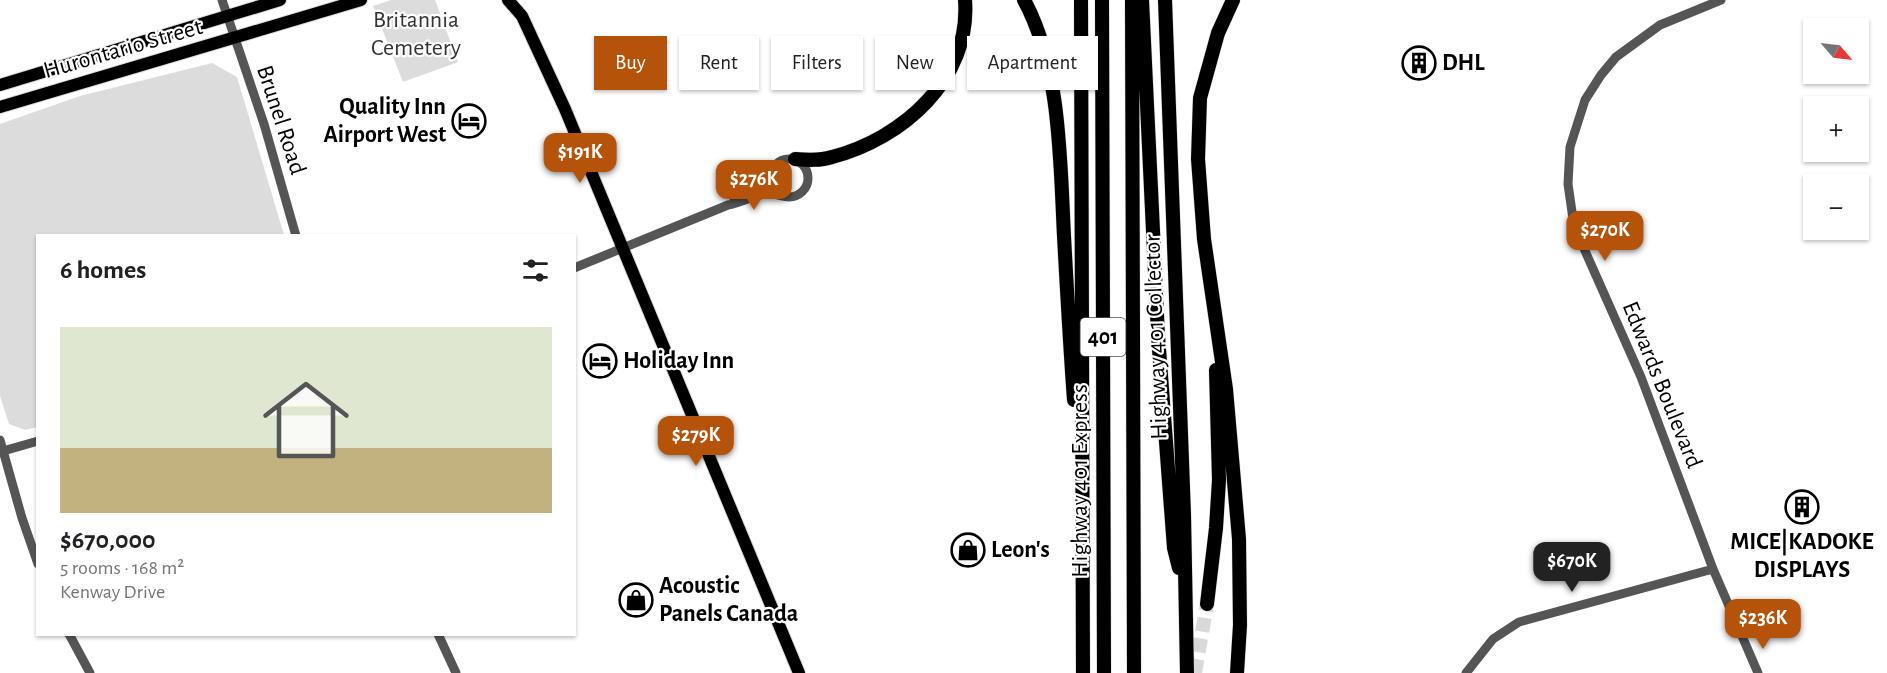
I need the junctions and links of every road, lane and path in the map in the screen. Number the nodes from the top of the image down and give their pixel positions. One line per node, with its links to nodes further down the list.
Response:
1 (222, 0): 15 (street, Brunel Road)
2 (280, 0): 15 (main road, Hurontario Street)
3 (361, 0): 17 (main road, Hurontario Street)
4 (508, 0): 16 (main road)
5 (522, 0): 16 (main road)
6 (965, 0): 20 (highway)
7 (1024, 0): 31 (highway)
8 (1081, 0): 31 (highway, 401)
9 (1102, 0): 42 (highway, Highway 401 Express / 401)
10 (1132, 0): 43 (highway, 401)
11 (1142, 0): 34 (highway)
12 (1166, 0): 34 (highway, Highway 401 Collector)
13 (1233, 0): 27 (highway)
14 (1721, 0): 33 (street, Edwards Boulevard)
15 (227, 16): 17 (street, Brunel Road); 18 (main road, Hurontario Street)
16 (522, 16): 25 (main road)
17 (234, 38): 19 (main road, Hurontario Street); 24 (street, Brunel Road)
18 (0, 85)
19 (0, 107)
20 (795, 159): 21 (street); 22 (street)
21 (770, 172): 22 (street); 23 (street)
22 (782, 196): 23 (street)
23 (728, 205): 25 (street)
24 (295, 234)
25 (622, 249): 26 (street); 40 (main road)
26 (576, 267)
27 (1214, 311): 35 (highway); 45 (highway)
28 (0, 440): 30 (street)
29 (36, 442): 30 (street)
30 (2, 452): 32 (street)
31 (1081, 500): 41 (highway, 401)
32 (36, 558)
33 (1713, 569): 46 (street); 47 (street, Edwards Boulevard)
34 (1185, 588): 44 (highway, Highway 401 Collector)
35 (1207, 604)
36 (70, 636): 38 (street)
37 (439, 636): 39 (street)
38 (90, 673)
39 (456, 673)
40 (799, 673)
41 (1083, 673)
42 (1104, 673)
43 (1134, 673)
44 (1187, 673)
45 (1237, 673)
46 (1466, 673)
47 (1758, 673)

